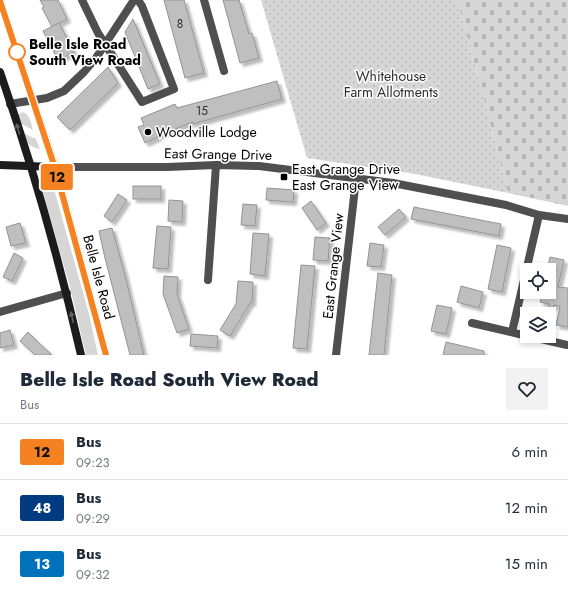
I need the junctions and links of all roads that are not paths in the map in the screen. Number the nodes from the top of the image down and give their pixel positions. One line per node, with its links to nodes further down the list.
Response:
1 (82, 0): 6 (street)
2 (134, 0): 6 (street)
3 (138, 0): 6 (street)
4 (204, 0): 7 (street)
5 (0, 1): 9 (street, Belle Isle Road)
6 (106, 45): 9 (street)
7 (224, 71)
8 (0, 72): 10 (street)
9 (32, 100): 10 (street); 14 (street, Belle Isle Road)
10 (10, 104): 13 (street, one-way to 10)
11 (0, 165): 13 (street)
12 (216, 165): 14 (street, East Grange Drive); 15 (street, East Grange Drive); 18 (street)
13 (30, 166): 14 (street); 19 (street)
14 (55, 168): 27 (street, Belle Isle Road)
15 (356, 179): 16 (street, East Grange Drive); 28 (street, East Grange View)
16 (539, 215): 17 (street, East Grange Drive); 22 (street)
17 (568, 219)
18 (208, 280)
19 (66, 293): 20 (street); 26 (street, one-way to 19)
20 (0, 312)
21 (472, 323): 22 (street)
22 (512, 332): 23 (street)
23 (520, 334)
24 (556, 342): 25 (street)
25 (567, 345)
26 (81, 355)
27 (106, 355)
28 (336, 355)

